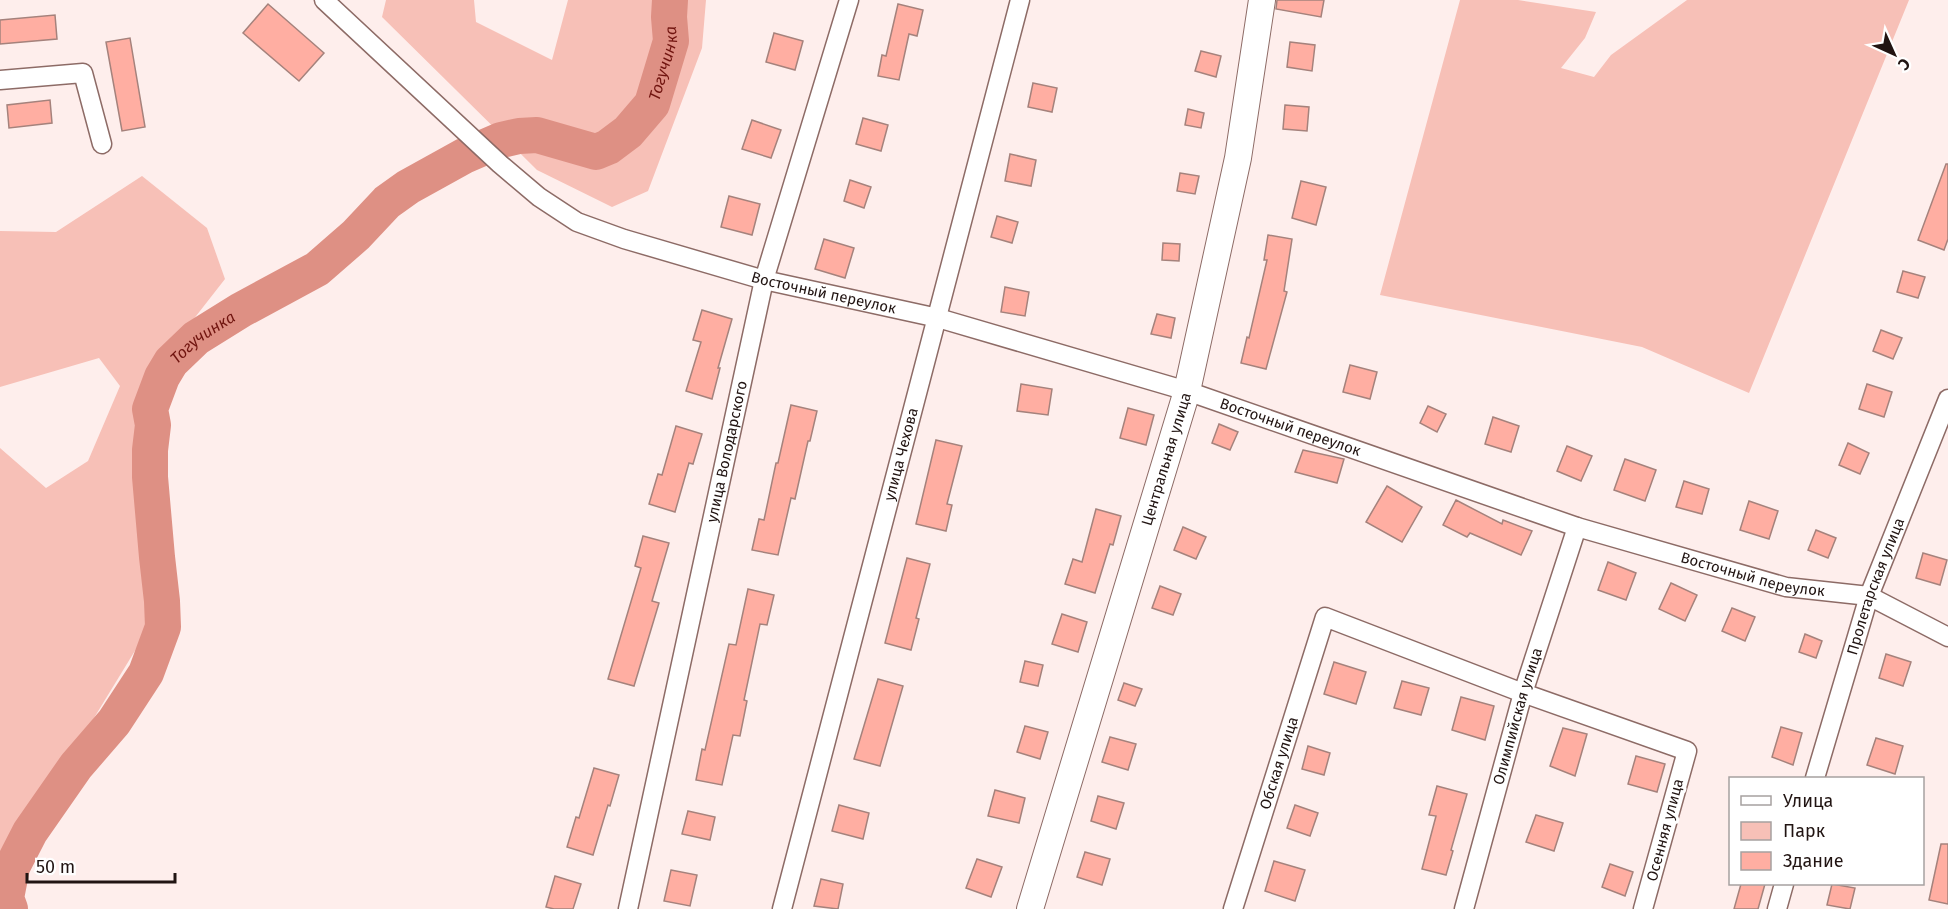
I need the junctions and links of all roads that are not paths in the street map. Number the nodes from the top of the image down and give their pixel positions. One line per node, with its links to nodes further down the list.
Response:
1 (324, 0): 7 (street, Восточный переулок)
2 (849, 0): 7 (street, улица Володарского)
3 (1020, 0): 8 (street, улица Чехова)
4 (1262, 0): 9 (main road, Центральная улица)
5 (0, 80): 6 (street)
6 (102, 144)
7 (764, 280): 8 (street, Восточный переулок); 17 (street, улица Володарского)
8 (938, 318): 9 (street, Восточный переулок); 18 (street, улица Чехова)
9 (1187, 391): 11 (street, Восточный переулок); 19 (main road, Центральная улица)
10 (1948, 399): 12 (street, Пролетарская улица)
11 (1577, 527): 12 (street, Восточный переулок); 14 (street, Олимпийская улица)
12 (1869, 596): 13 (street, Восточный переулок); 15 (street, Пролетарская улица)
13 (1948, 637)
14 (1523, 693): 20 (street, Обская улица); 21 (street, Олимпийская улица); 22 (street, Осенняя улица)
15 (1815, 777)
16 (1784, 885): 23 (street)
17 (628, 909)
18 (782, 909)
19 (1030, 909)
20 (1233, 909)
21 (1464, 909)
22 (1643, 909)
23 (1777, 909)

